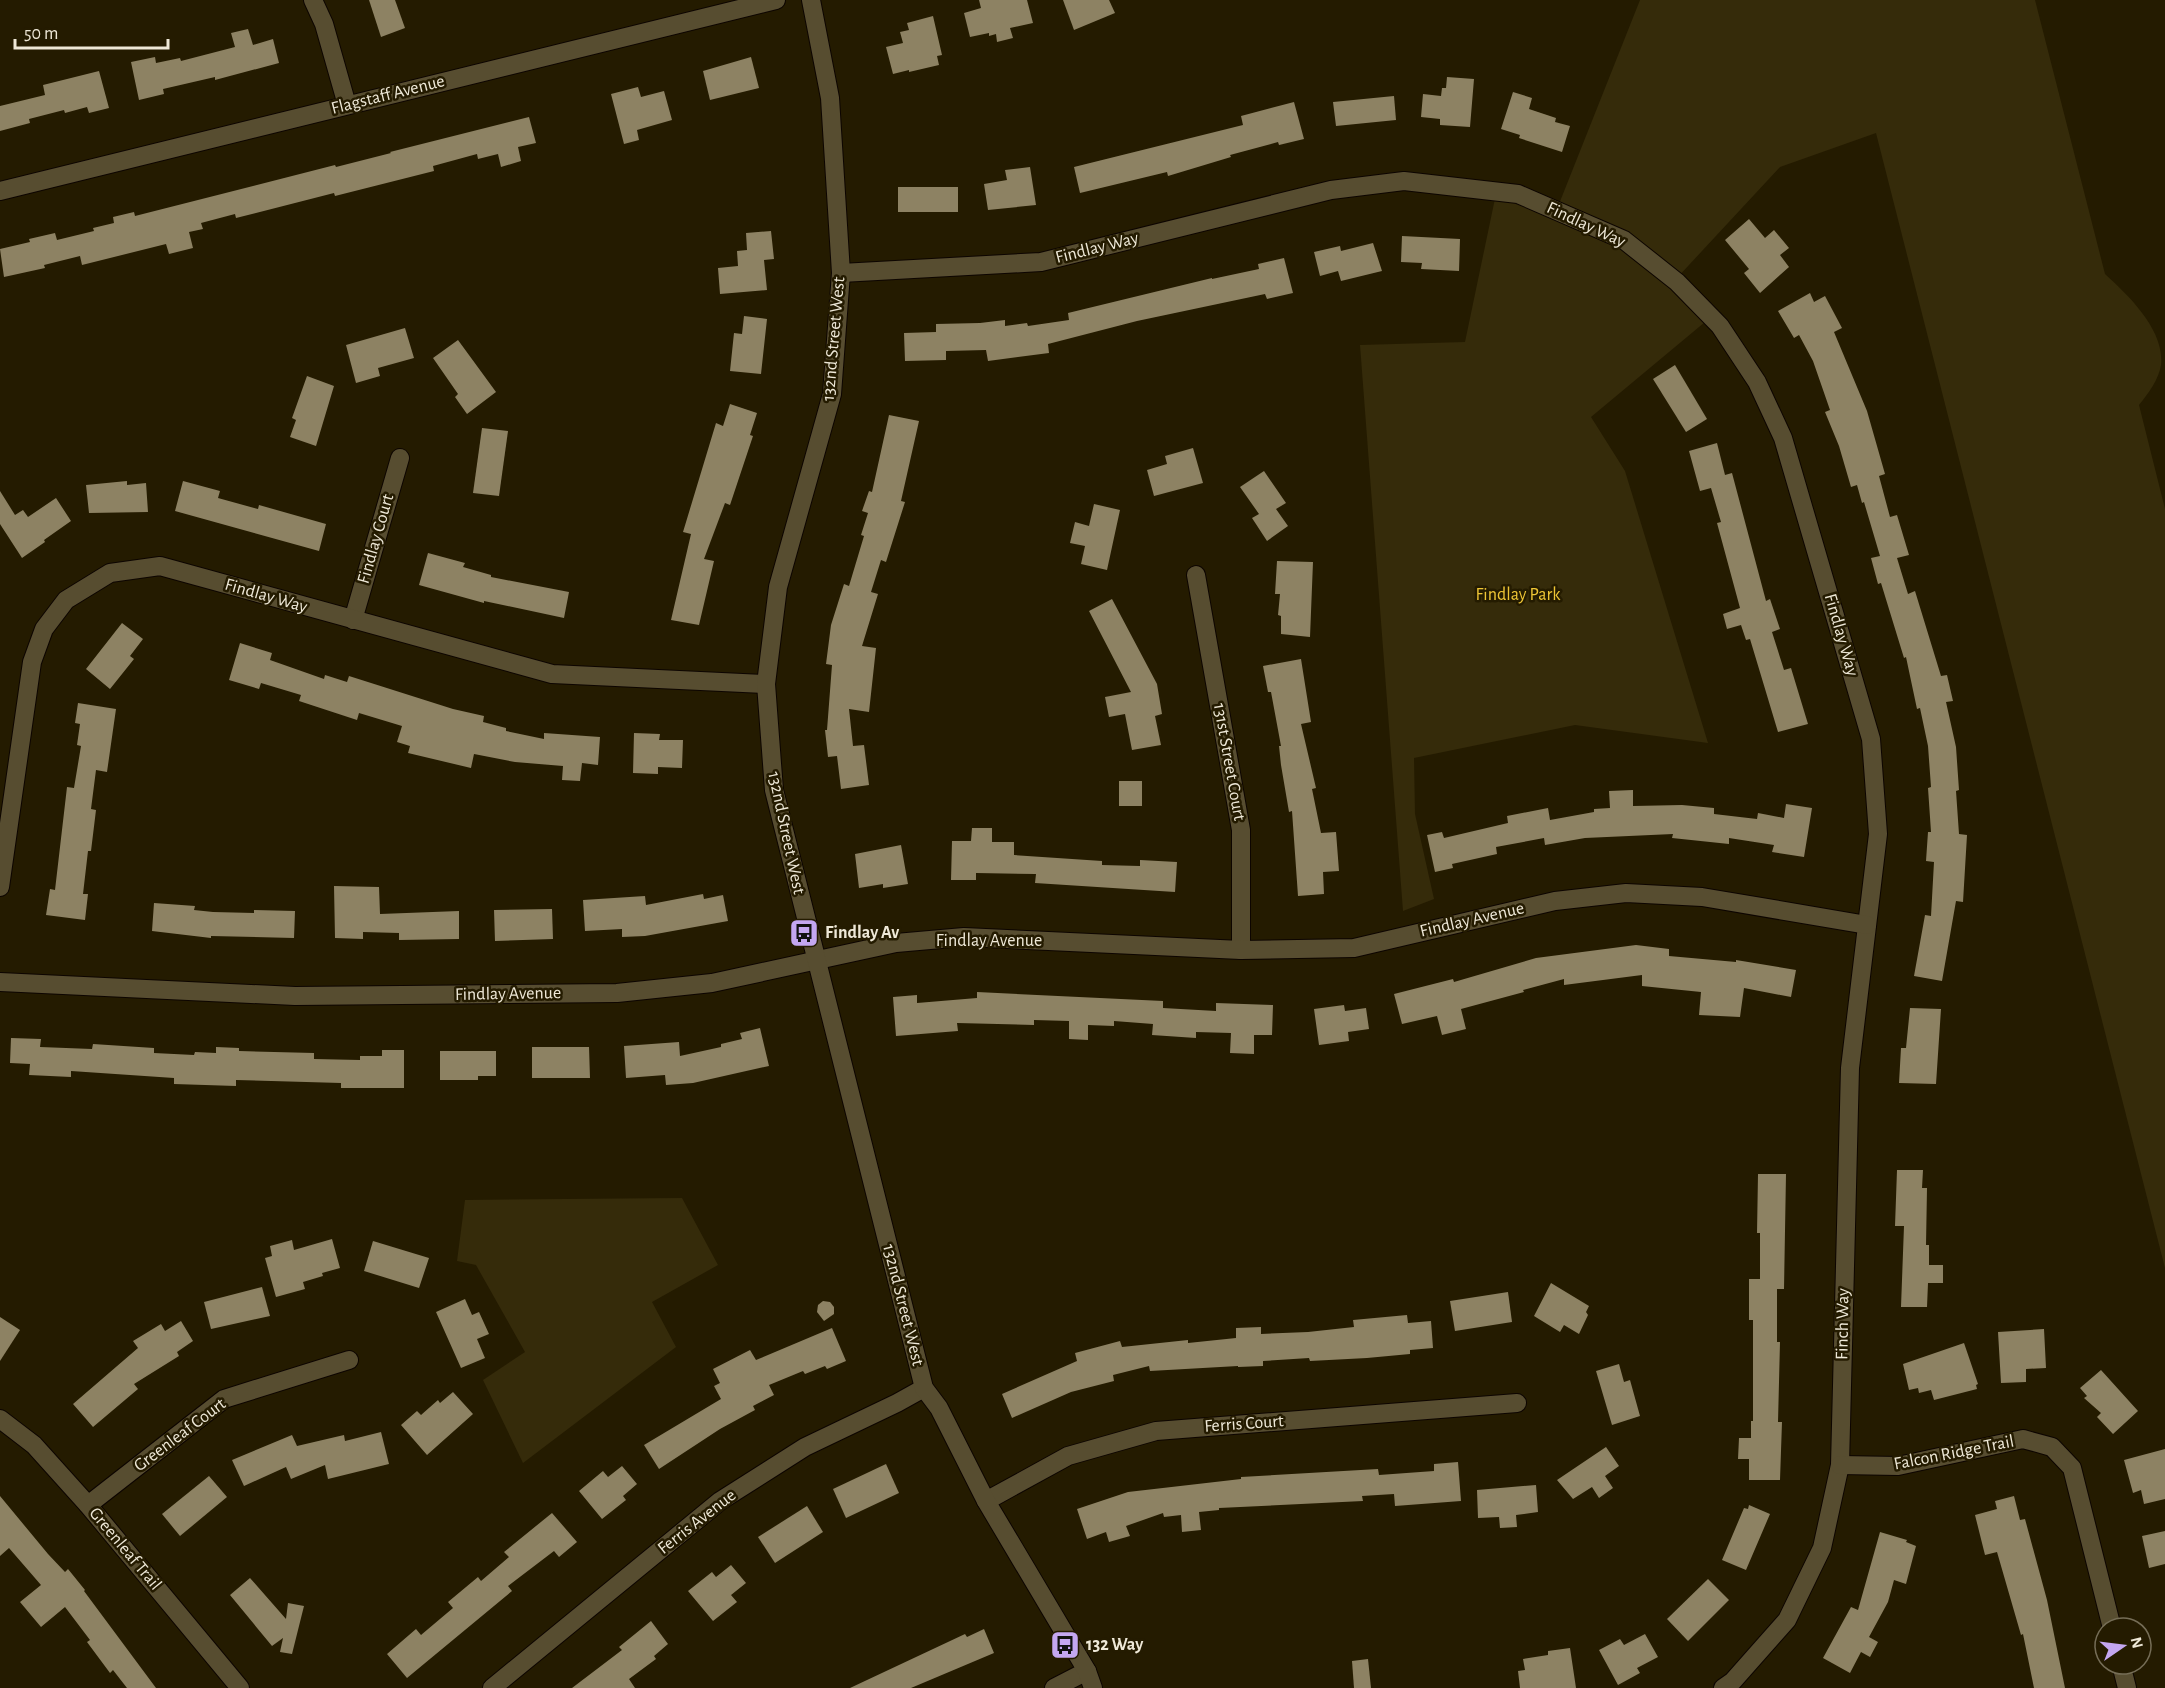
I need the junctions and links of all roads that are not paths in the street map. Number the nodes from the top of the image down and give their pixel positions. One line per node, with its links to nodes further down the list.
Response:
1 (313, 0): 4 (street)
2 (776, 0): 4 (street, Flagstaff Avenue)
3 (811, 0): 6 (street, 132nd Street West)
4 (348, 105): 5 (street, Flagstaff Avenue)
5 (0, 191)
6 (841, 273): 10 (street, 132nd Street West); 12 (street, Findlay Way)
7 (400, 458): 9 (street, Findlay Court)
8 (1196, 575): 13 (street, 131st Street Court)
9 (353, 621): 10 (street, Findlay Way); 11 (street, Findlay Way)
10 (766, 684): 14 (street, 132nd Street West)
11 (0, 887)
12 (1867, 924): 13 (street, Findlay Avenue); 20 (street, Finch Way)
13 (1241, 950): 14 (street, Findlay Avenue)
14 (815, 961): 15 (street, Findlay Avenue); 17 (street, 132nd Street West)
15 (0, 982)
16 (349, 1360): 22 (street, Greenleaf Court)
17 (924, 1388): 21 (street, 132nd Street West); 26 (street, Ferris Avenue)
18 (1517, 1403): 21 (street, Ferris Court)
19 (0, 1419): 22 (street, Greenleaf Trail)
20 (1840, 1465): 23 (street, Falcon Ridge Trail); 28 (street, Finch Way)
21 (986, 1501): 24 (street, 132nd Street West)
22 (88, 1505): 25 (street, Greenleaf Trail)
23 (2109, 1616)
24 (1090, 1680): 27 (street)
25 (240, 1688)
26 (492, 1688)
27 (1054, 1688)
28 (1723, 1688)

